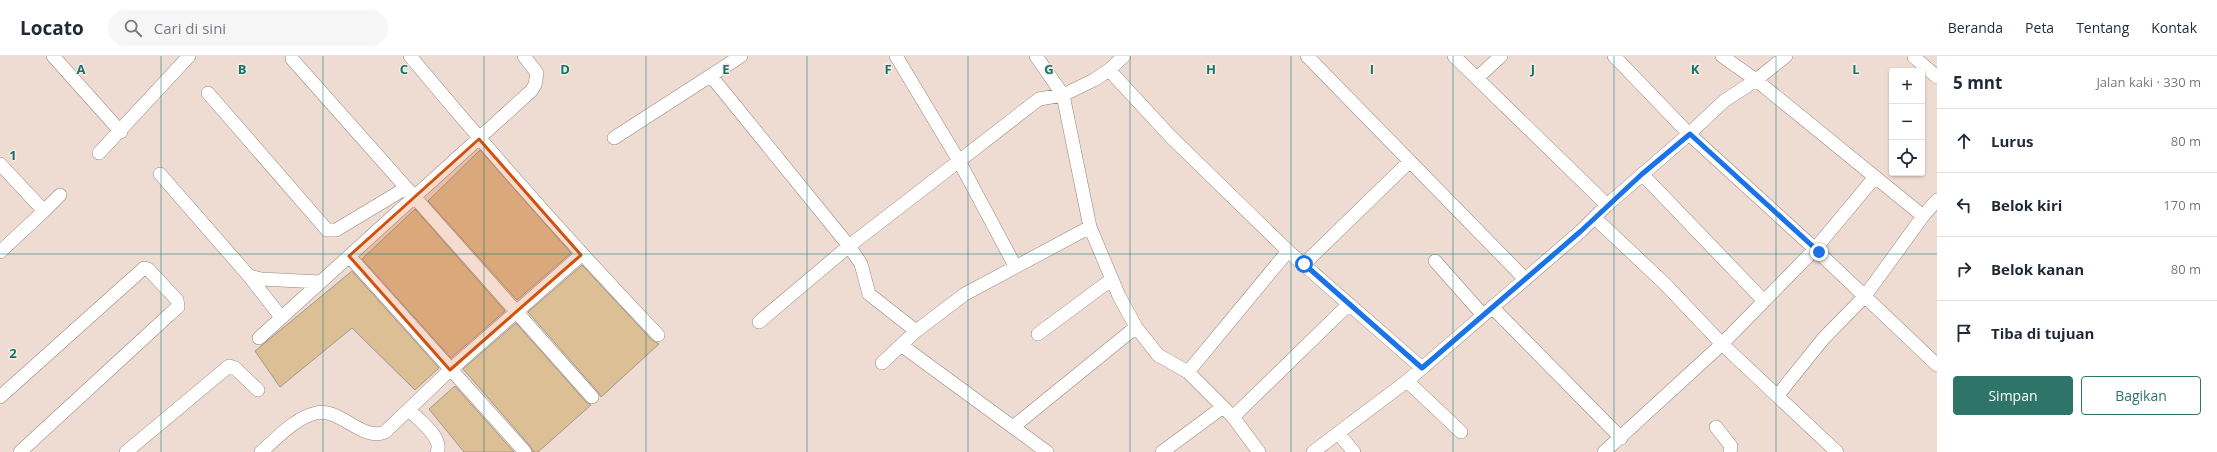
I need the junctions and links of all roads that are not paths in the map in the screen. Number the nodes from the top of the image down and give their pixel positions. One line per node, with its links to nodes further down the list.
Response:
1 (53, 56): 24 (street)
2 (410, 56): 26 (street)
3 (524, 56): 26 (street)
4 (741, 56): 18 (street)
5 (896, 56): 29 (street)
6 (1036, 56): 23 (street)
7 (1124, 56): 17 (street)
8 (1307, 56): 30 (street)
9 (1454, 56): 20 (street)
10 (1501, 56): 20 (street)
11 (1614, 56): 25 (street)
12 (1722, 56): 21 (street)
13 (1786, 56): 21 (street)
14 (1914, 57): 19 (street)
15 (183, 58): 24 (street)
16 (292, 59): 35 (street)
17 (1109, 70): 23 (street); 46 (street)
18 (711, 76): 27 (street); 44 (street)
19 (1937, 77)
20 (1477, 78): 39 (street)
21 (1756, 80): 25 (street); 34 (street)
22 (208, 93): 35 (street)
23 (1063, 95): 29 (street); 43 (street)
24 (121, 132): 28 (street)
25 (1690, 134): 33 (street); 45 (street)
26 (479, 138): 37 (street); 48 (street)
27 (614, 138)
28 (100, 153)
29 (959, 161): 44 (street); 52 (street)
30 (1410, 162): 51 (street); 54 (street)
31 (0, 164): 40 (street)
32 (160, 174): 53 (street)
33 (1642, 174): 39 (street); 58 (street)
34 (1875, 177): 41 (street); 45 (street)
35 (406, 188): 37 (street)
36 (60, 195): 40 (street)
37 (416, 198): 49 (street); 61 (street)
38 (1937, 200): 41 (street)
39 (1607, 205): 42 (street)
40 (44, 211): 47 (street)
41 (1923, 216): 57 (street)
42 (1594, 218): 54 (street); 69 (street)
43 (1090, 227): 52 (street); 55 (street)
44 (849, 246): 63 (street); 65 (street)
45 (1815, 249): 57 (street); 58 (street)
46 (1288, 251): 51 (street); 75 (street)
47 (0, 252)
48 (581, 255): 61 (street); 67 (street)
49 (349, 256): 56 (street); 74 (street)
50 (1436, 261): 60 (street)
51 (1304, 264): 59 (street)
52 (1014, 266): 65 (street)
53 (249, 276): 56 (street); 62 (street)
54 (1524, 278): 60 (street)
55 (1112, 279): 64 (street); 66 (street)
56 (320, 282): 62 (street)
57 (1865, 296): 72 (street); 78 (street)
58 (1764, 301): 69 (street)
59 (1349, 304): 73 (street); 83 (street)
60 (1487, 311): 73 (street); 88 (street)
61 (516, 312): 74 (street); 80 (street)
62 (281, 317): 68 (street)
63 (759, 322)
64 (1136, 327): 75 (street); 84 (street)
65 (916, 331): 70 (street)
66 (1038, 334)
67 (658, 335)
68 (259, 338)
69 (1722, 344): 78 (street); 88 (street)
70 (901, 345): 71 (street); 84 (street)
71 (882, 363)
72 (1937, 365)
73 (1422, 368): 76 (street)
74 (450, 370): 82 (street); 93 (street)
75 (1188, 372): 81 (street)
76 (1407, 381): 86 (street); 87 (street)
77 (258, 390): 90 (street)
78 (1778, 395): 101 (street)
79 (0, 397): 89 (street)
80 (592, 397)
81 (1223, 407): 83 (street); 95 (street)
82 (409, 410): 91 (street); 92 (street)
83 (1233, 417): 96 (street)
84 (1013, 427): 94 (street)
85 (1716, 427): 100 (street)
86 (1461, 432)
87 (1338, 433): 97 (street); 98 (street)
88 (1621, 438): 99 (street)
89 (20, 452)
90 (126, 452)
91 (261, 452)
92 (437, 452)
93 (525, 452)
94 (1047, 452)
95 (1162, 452)
96 (1259, 452)
97 (1313, 452)
98 (1354, 452)
99 (1604, 452)
100 (1730, 452)
101 (1837, 452)

